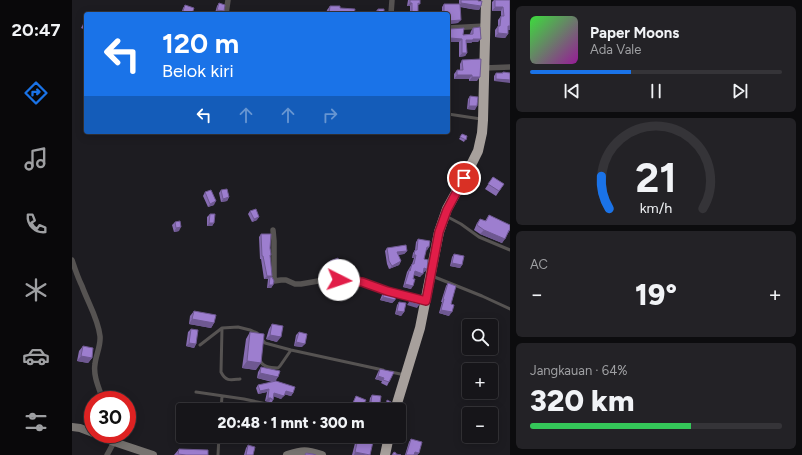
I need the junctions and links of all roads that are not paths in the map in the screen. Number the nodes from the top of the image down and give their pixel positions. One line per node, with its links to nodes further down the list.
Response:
1 (228, 0): 4 (street)
2 (392, 0): 5 (street)
3 (486, 0): 6 (highway)
4 (226, 12)
5 (391, 12)
6 (485, 26): 7 (street); 9 (highway)
7 (450, 28)
8 (510, 67): 9 (street)
9 (485, 68): 11 (highway)
10 (450, 114): 11 (lane)
11 (483, 120): 12 (highway)
12 (445, 216): 14 (lane); 16 (highway)
13 (273, 230): 17 (street)
14 (510, 250)
15 (72, 260): 27 (street)
16 (430, 276): 17 (highway); 18 (lane)
17 (426, 301): 25 (highway)
18 (510, 309)
19 (222, 328): 20 (lane); 21 (lane); 26 (lane)
20 (263, 340): 22 (lane); 23 (lane)
21 (200, 345)
22 (262, 347)
23 (291, 350): 24 (lane); 25 (lane)
24 (261, 354)
25 (406, 375): 32 (highway)
26 (240, 379)
27 (100, 391)
28 (196, 392): 29 (lane)
29 (222, 396): 30 (lane); 31 (lane)
30 (222, 403)
31 (262, 403)
32 (397, 403)
33 (72, 427): 34 (street)
34 (84, 430)
35 (108, 443): 39 (street)
36 (122, 443): 40 (street)
37 (219, 443): 41 (lane)
38 (388, 443): 44 (highway)
39 (107, 455)
40 (153, 455)
41 (218, 455)
42 (288, 455): 43 (street)
43 (322, 455)
44 (385, 455)

